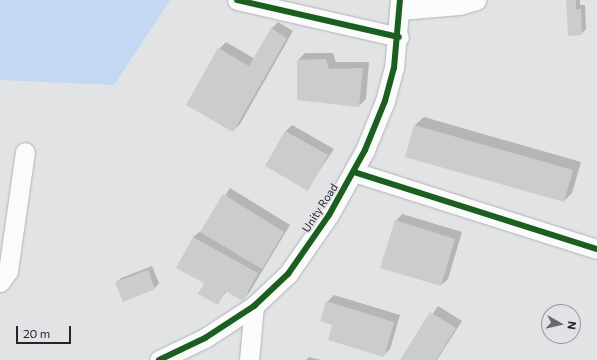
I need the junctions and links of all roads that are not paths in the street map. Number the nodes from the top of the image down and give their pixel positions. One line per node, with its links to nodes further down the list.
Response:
1 (237, 0): 4 (street)
2 (476, 0): 3 (street)
3 (400, 5): 4 (street, Unity Road)
4 (399, 37): 6 (street, Unity Road)
5 (25, 152): 8 (street)
6 (354, 172): 7 (street); 9 (street, Unity Road)
7 (597, 249)
8 (0, 282)
9 (254, 306): 10 (street, Unity Road); 11 (street)
10 (159, 360)
11 (249, 360)

